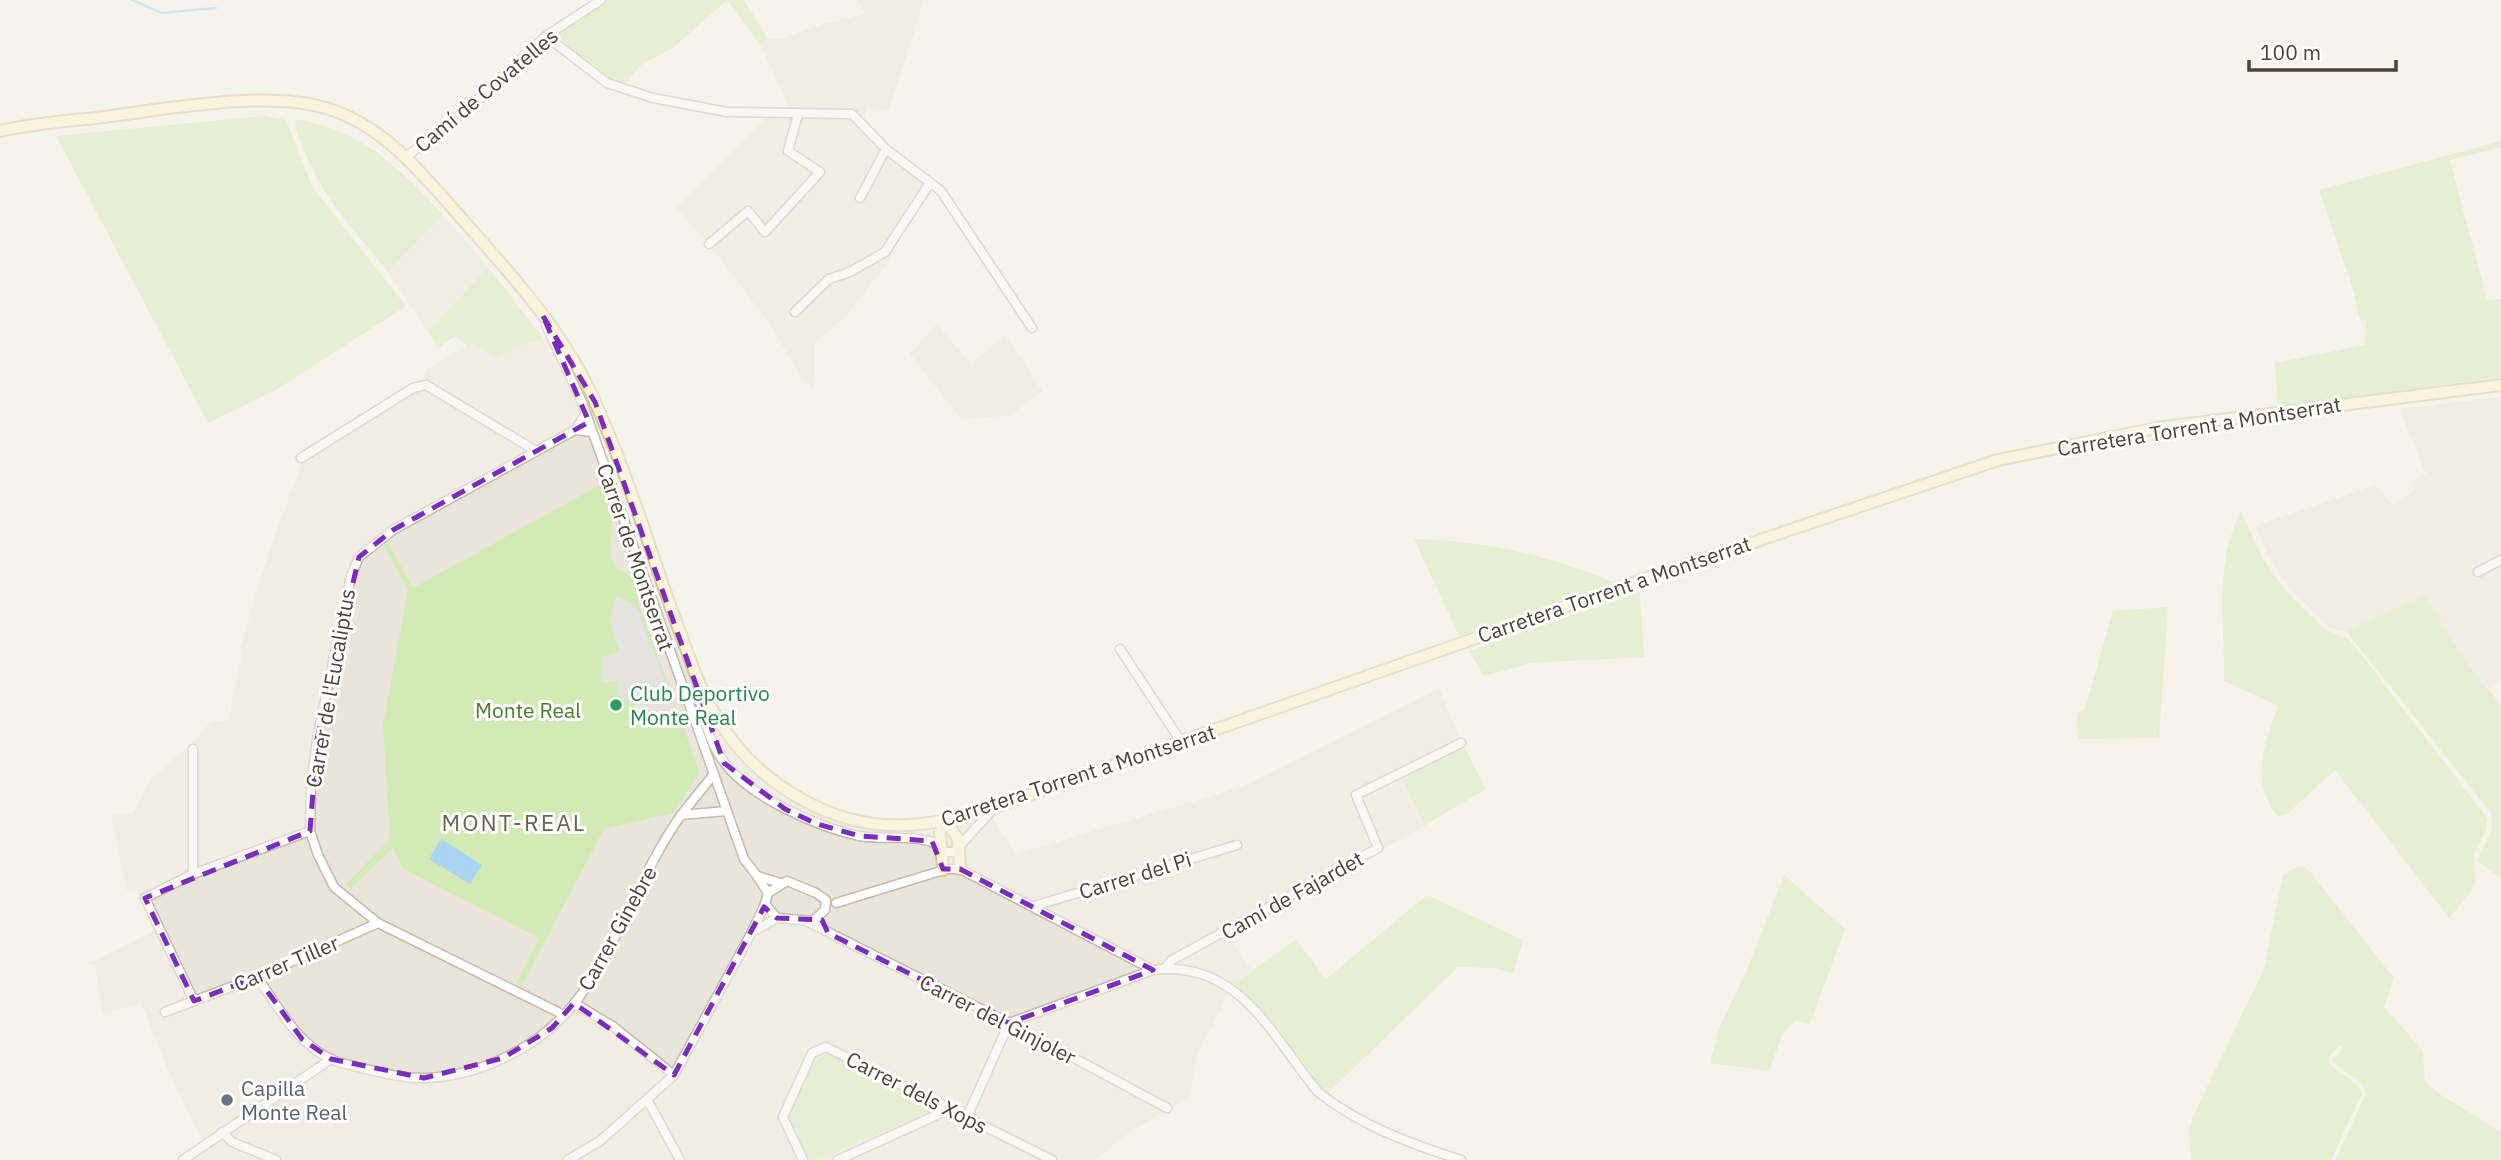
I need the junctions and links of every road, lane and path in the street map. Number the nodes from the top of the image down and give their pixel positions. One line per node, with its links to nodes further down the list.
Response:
1 (601, 0): 2 (street, Camí de Covatelles)
2 (546, 36): 3 (street); 6 (street, Camí de Covatelles)
3 (798, 114): 5 (street); 9 (street)
4 (0, 131): 6 (main road, Carretera Torrent a Montserrat)
5 (886, 149): 7 (street); 8 (street)
6 (406, 157): 11 (main road, Carretera Torrent a Montserrat)
7 (930, 183): 10 (street); 12 (street)
8 (860, 198)
9 (709, 244)
10 (795, 312)
11 (543, 316): 14 (street, Carrer de Montserrat); 22 (main road, Carretera Torrent a Montserrat)
12 (1032, 328)
13 (2501, 385): 23 (main road, Carretera Torrent a Montserrat)
14 (586, 414): 15 (street); 16 (street, Carrer de Montserrat)
15 (575, 430): 16 (street); 17 (street, Carrer de l'Eucaliptus)
16 (592, 432): 26 (street, Carrer de Montserrat)
17 (536, 451): 18 (street); 31 (street, Carrer de l'Eucaliptus)
18 (301, 458)
19 (2501, 560): 20 (street)
20 (2478, 572)
21 (1120, 649): 23 (street)
22 (698, 680): 30 (main road, Carretera Torrent a Montserrat); 34 (street)
23 (1182, 743): 27 (main road, Carretera Torrent a Montserrat)
24 (1461, 743): 51 (street, Camí de Fajardet)
25 (193, 749): 37 (street)
26 (714, 774): 28 (street, Carrer de Montserrat); 29 (street, Carrer Ginebre)
27 (995, 807): 30 (main road, Carretera Torrent a Montserrat); 33 (street)
28 (726, 811): 29 (street); 38 (street, Carrer de Montserrat)
29 (681, 815): 55 (street, Carrer Ginebre)
30 (946, 821): 33 (main road); 34 (main road)
31 (310, 831): 37 (street); 48 (street, Carrer de l'Eucaliptus)
32 (1237, 845): 44 (street, Carrer del Pi)
33 (959, 846): 34 (street); 35 (main road)
34 (940, 849): 36 (main road)
35 (960, 869): 36 (street); 44 (street)
36 (945, 870): 42 (street)
37 (193, 874): 54 (street)
38 (757, 876): 39 (street); 40 (street, Carrer de Montserrat)
39 (781, 883): 40 (street); 41 (street)
40 (768, 893): 43 (street)
41 (826, 900): 42 (street); 45 (street)
42 (836, 903): 45 (street)
43 (765, 904): 46 (street); 49 (street)
44 (1034, 906): 52 (street)
45 (822, 913): 47 (street); 50 (street)
46 (777, 918): 47 (street); 49 (street)
47 (806, 921): 50 (street, Carrer del Ginjoler)
48 (378, 923): 53 (street, Carrer Tiller); 57 (street, Carrer de l'Eucaliptus)
49 (752, 933): 60 (street)
50 (828, 933): 58 (street, Carrer del Ginjoler)
51 (1164, 969): 52 (street); 73 (street)
52 (1153, 970): 58 (street)
53 (257, 977): 54 (street, Carrer Tiller); 59 (street, Carrer Ginebre)
54 (194, 1001): 56 (street, Carrer Tiller)
55 (574, 1003): 57 (street, Carrer Ginebre); 60 (street)
56 (165, 1012)
57 (564, 1015): 59 (street, Carrer Ginebre)
58 (1009, 1023): 62 (street, Carrer del Ginjoler); 64 (street)
59 (331, 1059): 65 (street)
60 (674, 1075): 61 (street)
61 (648, 1101): 68 (street); 69 (street)
62 (1167, 1108)
63 (950, 1109): 64 (street, Carrer dels Xops); 70 (street, Carrer dels Xops); 71 (street)
64 (967, 1117): 72 (street, Carrer dels Xops)
65 (222, 1132): 66 (street); 67 (street)
66 (183, 1160)
67 (276, 1160)
68 (568, 1160)
69 (680, 1160)
70 (803, 1160)
71 (838, 1160)
72 (1052, 1160)
73 (1461, 1160)

